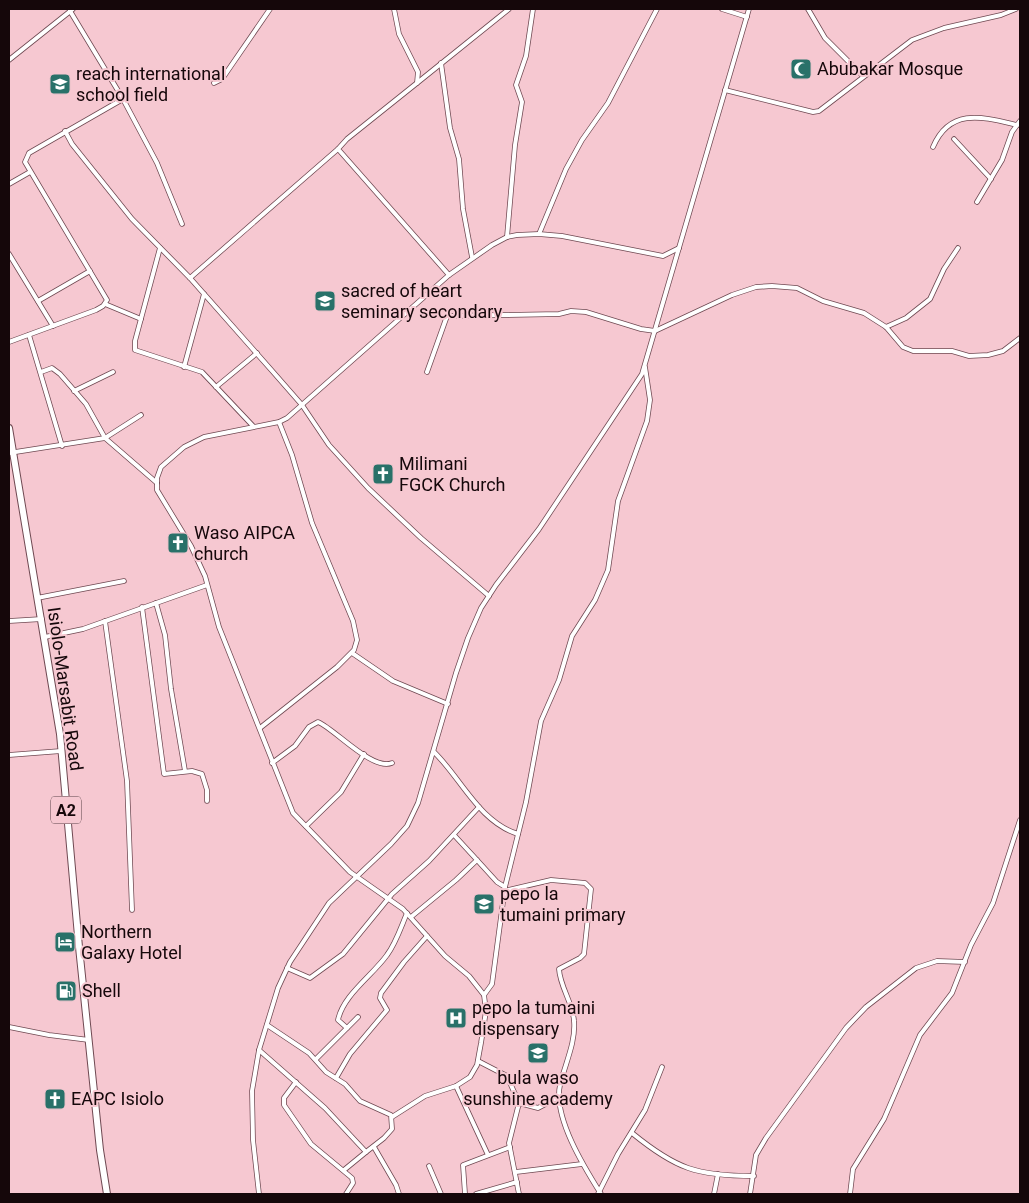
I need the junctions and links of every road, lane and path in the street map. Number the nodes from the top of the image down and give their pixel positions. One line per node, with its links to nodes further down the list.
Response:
1 (270, 9): 15 (street)
2 (394, 9): 16 (street)
3 (508, 9): 13 (street)
4 (534, 9): 30 (street)
5 (657, 9): 29 (street)
6 (722, 9): 11 (street)
7 (749, 9): 11 (street)
8 (808, 9): 14 (street)
9 (1016, 9): 14 (street)
10 (71, 10): 12 (street); 18 (street)
11 (747, 17): 17 (street)
12 (9, 60)
13 (440, 63): 16 (street); 35 (street)
14 (863, 76): 17 (street)
15 (214, 83)
16 (417, 83): 23 (street)
17 (725, 90): 32 (street)
18 (123, 99): 20 (street); 28 (street)
19 (1019, 123): 22 (street); 25 (street)
20 (65, 131): 24 (street); 31 (street)
21 (954, 139): 25 (street)
22 (933, 147)
23 (338, 149): 37 (street); 38 (street)
24 (30, 172): 26 (street); 36 (street)
25 (991, 179): 27 (street)
26 (9, 184)
27 (977, 202)
28 (182, 224)
29 (539, 234): 30 (street); 32 (street)
30 (507, 237): 35 (street)
31 (160, 248): 38 (street); 42 (street)
32 (679, 248): 45 (street)
33 (958, 248): 44 (street)
34 (9, 254): 40 (street)
35 (472, 257): 37 (street)
36 (90, 271): 40 (street); 41 (street)
37 (449, 275): 57 (street)
38 (190, 278): 39 (street)
39 (204, 294): 49 (street); 50 (street)
40 (38, 301): 43 (street)
41 (105, 304): 42 (street); 43 (street)
42 (141, 319): 50 (street)
43 (53, 326): 46 (street)
44 (886, 327): 45 (street); 47 (street)
45 (655, 331): 51 (street); 54 (street)
46 (29, 335): 48 (street); 52 (street)
47 (1020, 338)
48 (9, 342)
49 (257, 353): 55 (street); 57 (street)
50 (184, 367): 55 (street)
51 (645, 367): 68 (street); 90 (street)
52 (41, 372): 56 (street); 63 (street)
53 (113, 372): 56 (street)
54 (427, 372)
55 (216, 387): 60 (street)
56 (74, 391): 62 (street)
57 (302, 405): 59 (street); 68 (street)
58 (141, 415): 62 (street)
59 (280, 422): 60 (street); 76 (street)
60 (254, 426): 65 (street)
61 (9, 428): 64 (highway, Isiolo-Marsabit Road / A2)
62 (105, 438): 63 (street); 65 (street)
63 (62, 446): 64 (street)
64 (11, 453): 69 (highway, Isiolo-Marsabit Road / A2)
65 (157, 483): 67 (street)
66 (124, 581): 69 (street)
67 (207, 585): 70 (street); 78 (street)
68 (489, 596): 77 (street)
69 (37, 598): 72 (highway, Isiolo-Marsabit Road / A2)
70 (156, 603): 71 (street); 85 (street)
71 (142, 607): 73 (street); 85 (street)
72 (42, 619): 74 (street); 75 (highway, Isiolo-Marsabit Road / A2)
73 (105, 621): 75 (street); 96 (street)
74 (9, 622)
75 (45, 637): 79 (highway, Isiolo-Marsabit Road / A2)
76 (352, 653): 77 (street); 78 (street)
77 (448, 704): 80 (street)
78 (260, 728): 84 (street)
79 (61, 751): 82 (street); 106 (highway, Isiolo-Marsabit Road / A2)
80 (434, 752): 87 (street); 93 (street)
81 (364, 754): 83 (street); 84 (street); 89 (street)
82 (9, 755)
83 (392, 762)
84 (272, 763): 89 (street)
85 (185, 771): 86 (street)
86 (207, 801)
87 (479, 807): 90 (street); 91 (street)
88 (1020, 820): 99 (street)
89 (306, 826): 93 (street)
90 (518, 834): 94 (street)
91 (454, 835): 92 (street); 95 (street)
92 (477, 860): 94 (street); 97 (street)
93 (356, 877): 95 (street); 100 (street)
94 (505, 889): 101 (street); 114 (street)
95 (388, 898): 97 (street); 100 (street)
96 (132, 910)
97 (409, 915): 98 (street); 105 (street)
98 (427, 936): 101 (street); 111 (street)
99 (964, 962): 127 (street); 140 (street)
100 (287, 968): 103 (street)
101 (484, 995): 109 (street)
102 (358, 1018): 105 (street)
103 (267, 1025): 107 (street); 108 (street)
104 (9, 1027): 106 (street)
105 (348, 1028): 108 (street)
106 (89, 1040): 130 (highway, Isiolo-Marsabit Road / A2)
107 (259, 1050): 112 (street); 131 (street)
108 (316, 1059): 111 (street)
109 (478, 1061): 113 (street); 115 (street)
110 (662, 1068): 117 (street)
111 (336, 1078): 116 (street)
112 (296, 1082): 120 (street); 124 (street)
113 (456, 1086): 116 (street); 121 (street)
114 (559, 1097): 115 (street); 122 (street)
115 (519, 1103): 119 (street)
116 (392, 1117): 118 (street)
117 (632, 1133): 126 (street); 129 (street)
118 (374, 1147): 120 (street); 133 (street)
119 (510, 1147): 121 (street); 125 (street)
120 (366, 1152): 124 (street)
121 (488, 1155): 135 (street)
122 (582, 1164): 125 (street); 129 (street)
123 (428, 1166): 134 (street)
124 (344, 1170): 132 (street)
125 (516, 1172): 128 (street)
126 (718, 1174): 127 (street); 138 (street)
127 (754, 1176): 139 (street)
128 (517, 1182): 136 (street); 137 (street)
129 (599, 1193)
130 (107, 1194)
131 (259, 1194)
132 (346, 1194)
133 (399, 1194)
134 (441, 1194)
135 (465, 1194)
136 (476, 1194)
137 (519, 1194)
138 (714, 1194)
139 (750, 1194)
140 (850, 1194)

